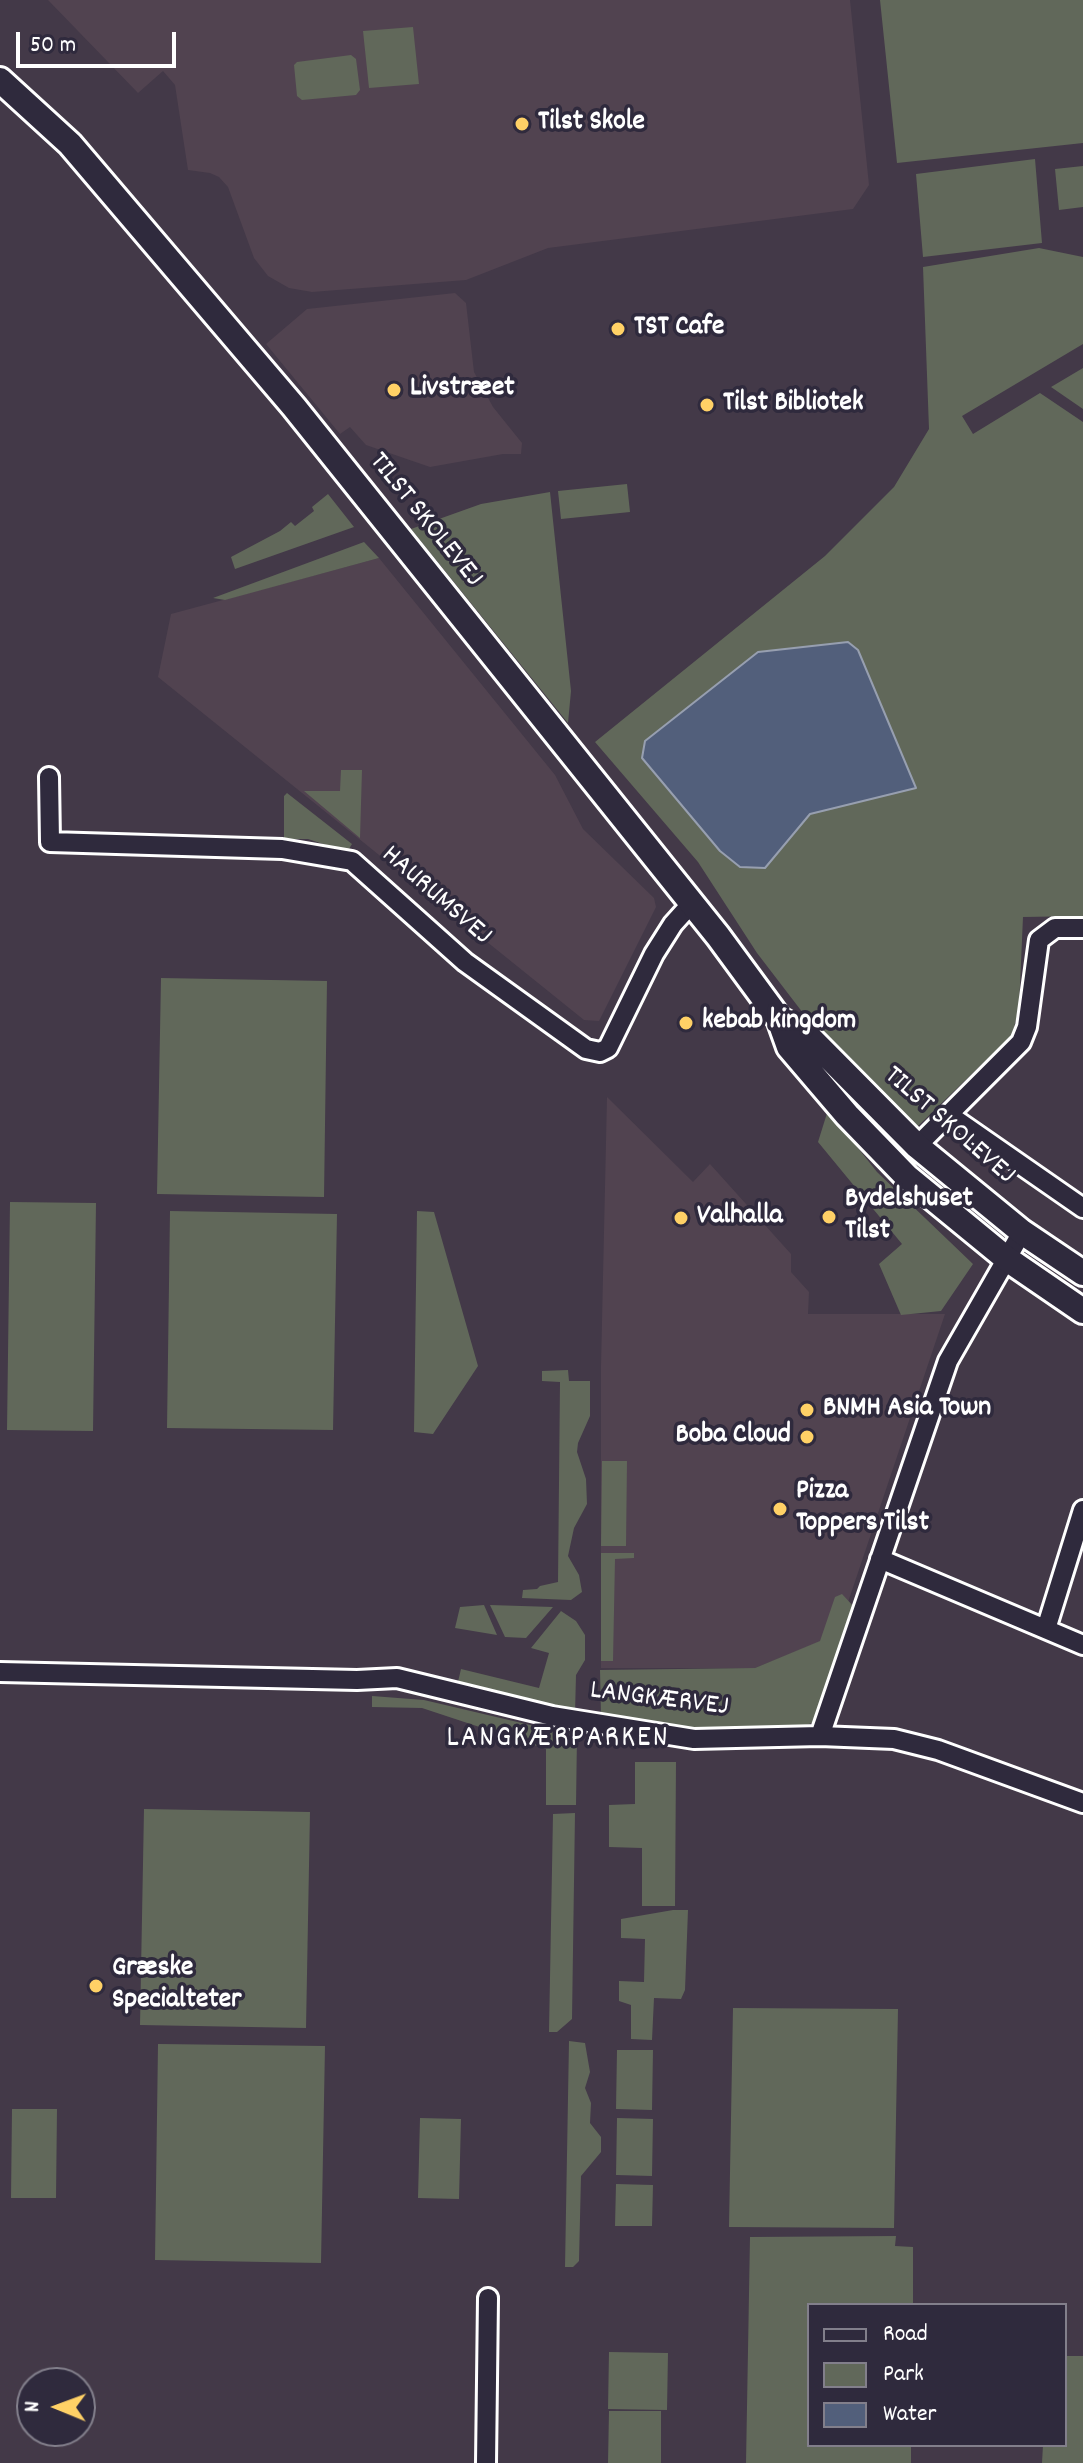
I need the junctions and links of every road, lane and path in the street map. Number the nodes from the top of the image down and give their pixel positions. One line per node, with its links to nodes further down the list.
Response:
1 (0, 80): 3 (street, TILST SKOLEVEJ)
2 (49, 777): 3 (street, HAURUMSVEJ)
3 (692, 903): 5 (street, TILST SKOLEVEJ)
4 (1083, 928): 6 (street)
5 (779, 1019): 7 (street, TILST SKOLEVEJ); 10 (street, TILST SKOLEVEJ)
6 (949, 1115): 7 (street); 8 (street)
7 (917, 1146): 9 (street, TILST SKOLEVEJ)
8 (1083, 1208)
9 (1022, 1232): 10 (street); 11 (street, TILST SKOLEVEJ)
10 (1007, 1259): 12 (street, TILST SKOLEVEJ); 14 (street)
11 (1083, 1273)
12 (1083, 1311)
13 (1083, 1510): 15 (street)
14 (880, 1559): 15 (street); 18 (street)
15 (1046, 1629): 16 (street)
16 (1083, 1645)
17 (0, 1672): 18 (street, LANGKÆRVEJ)
18 (820, 1736): 19 (street, LANGKÆRVEJ)
19 (1083, 1803)
20 (488, 2298): 21 (street)
21 (486, 2463)

